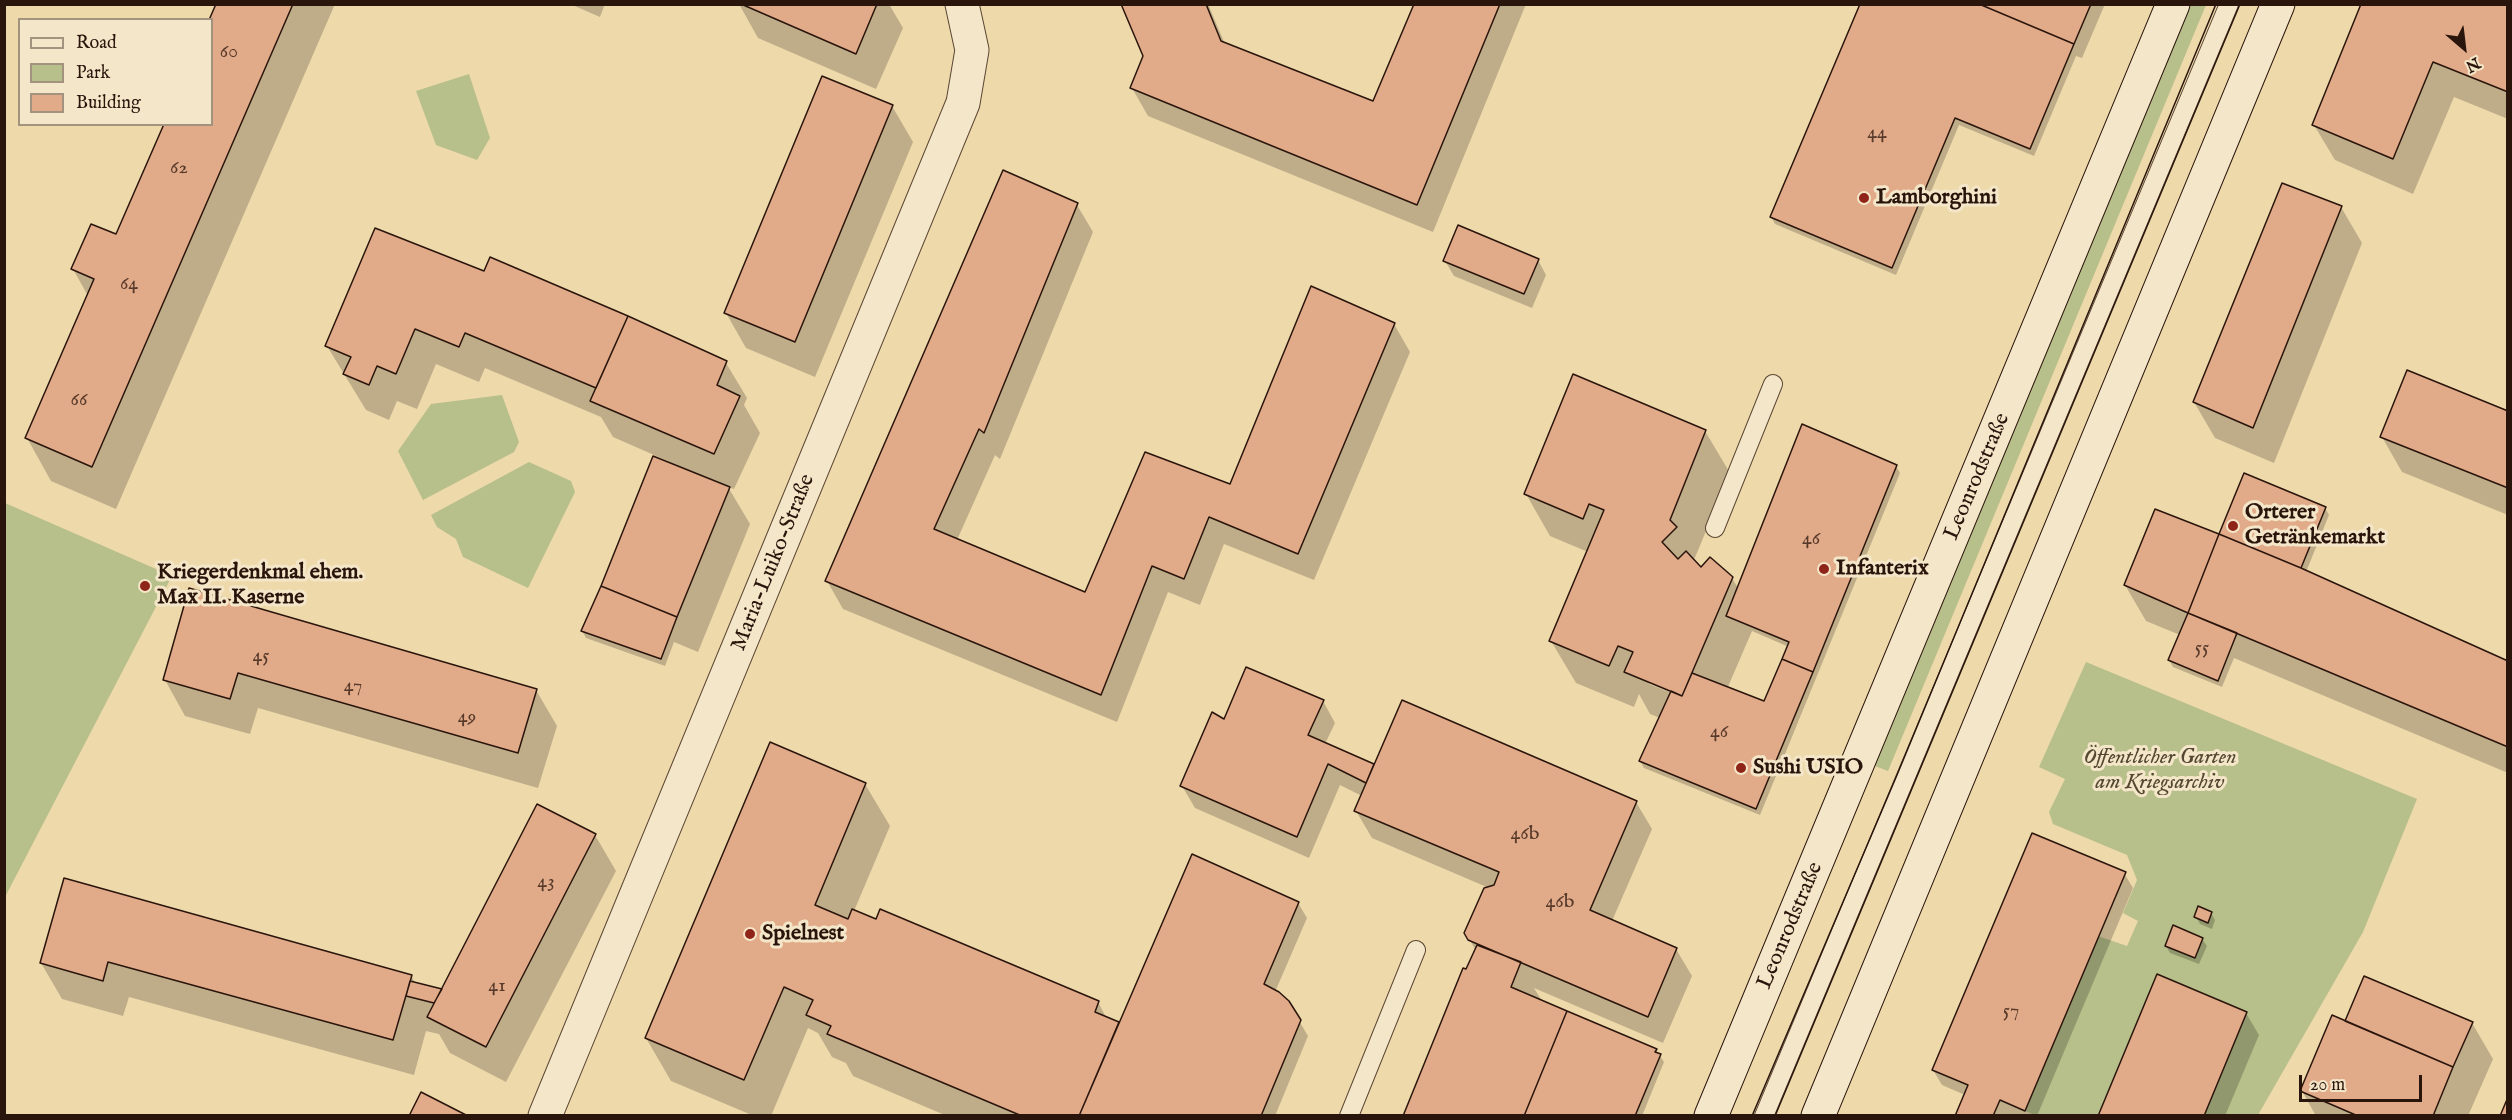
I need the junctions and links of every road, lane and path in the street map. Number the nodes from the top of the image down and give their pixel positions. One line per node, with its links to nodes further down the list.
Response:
1 (962, 4): 8 (main road, Maria-Luiko-Straße)
2 (2173, 4): 10 (main road, Leonrodstraße)
3 (2229, 4): 11 (lane)
4 (2278, 4): 12 (main road)
5 (1773, 384): 6 (lane)
6 (1715, 528)
7 (1416, 950): 9 (lane)
8 (545, 1116)
9 (1349, 1116)
10 (1712, 1116)
11 (1764, 1116)
12 (1818, 1116)

